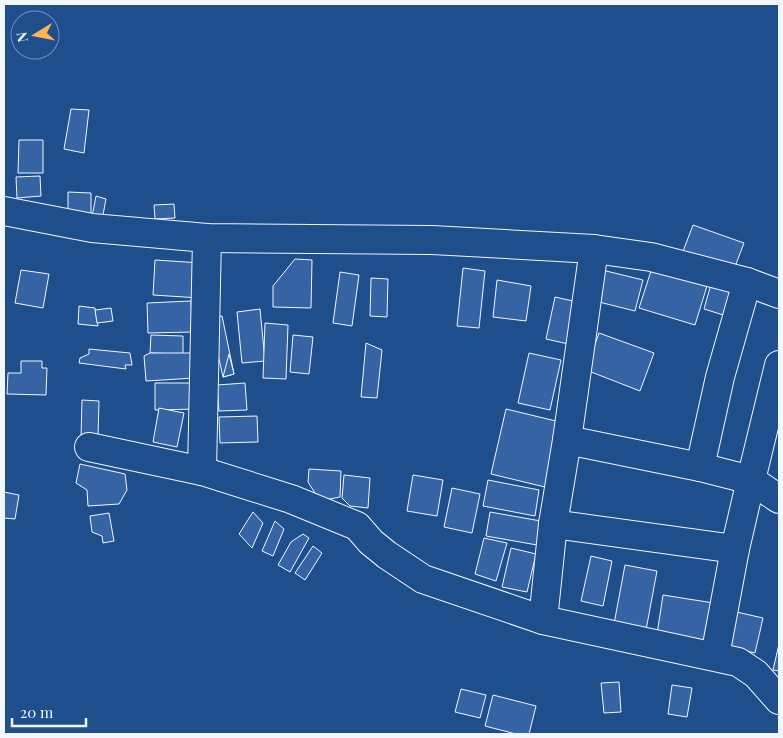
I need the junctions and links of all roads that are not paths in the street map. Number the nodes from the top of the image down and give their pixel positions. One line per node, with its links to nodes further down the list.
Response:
1 (4, 211): 2 (street)
2 (207, 238): 3 (street); 10 (street)
3 (594, 249): 4 (street); 7 (street)
4 (747, 282): 5 (street); 9 (street)
5 (779, 294)
6 (779, 365): 11 (street)
7 (567, 440): 9 (street); 13 (street)
8 (89, 447): 10 (street)
9 (700, 467): 11 (street)
10 (202, 471): 15 (street)
11 (751, 480): 12 (street); 14 (street)
12 (779, 499)
13 (552, 524): 14 (street); 15 (street)
14 (735, 550): 16 (street)
15 (543, 620): 16 (street)
16 (715, 656): 17 (street)
17 (779, 700)

